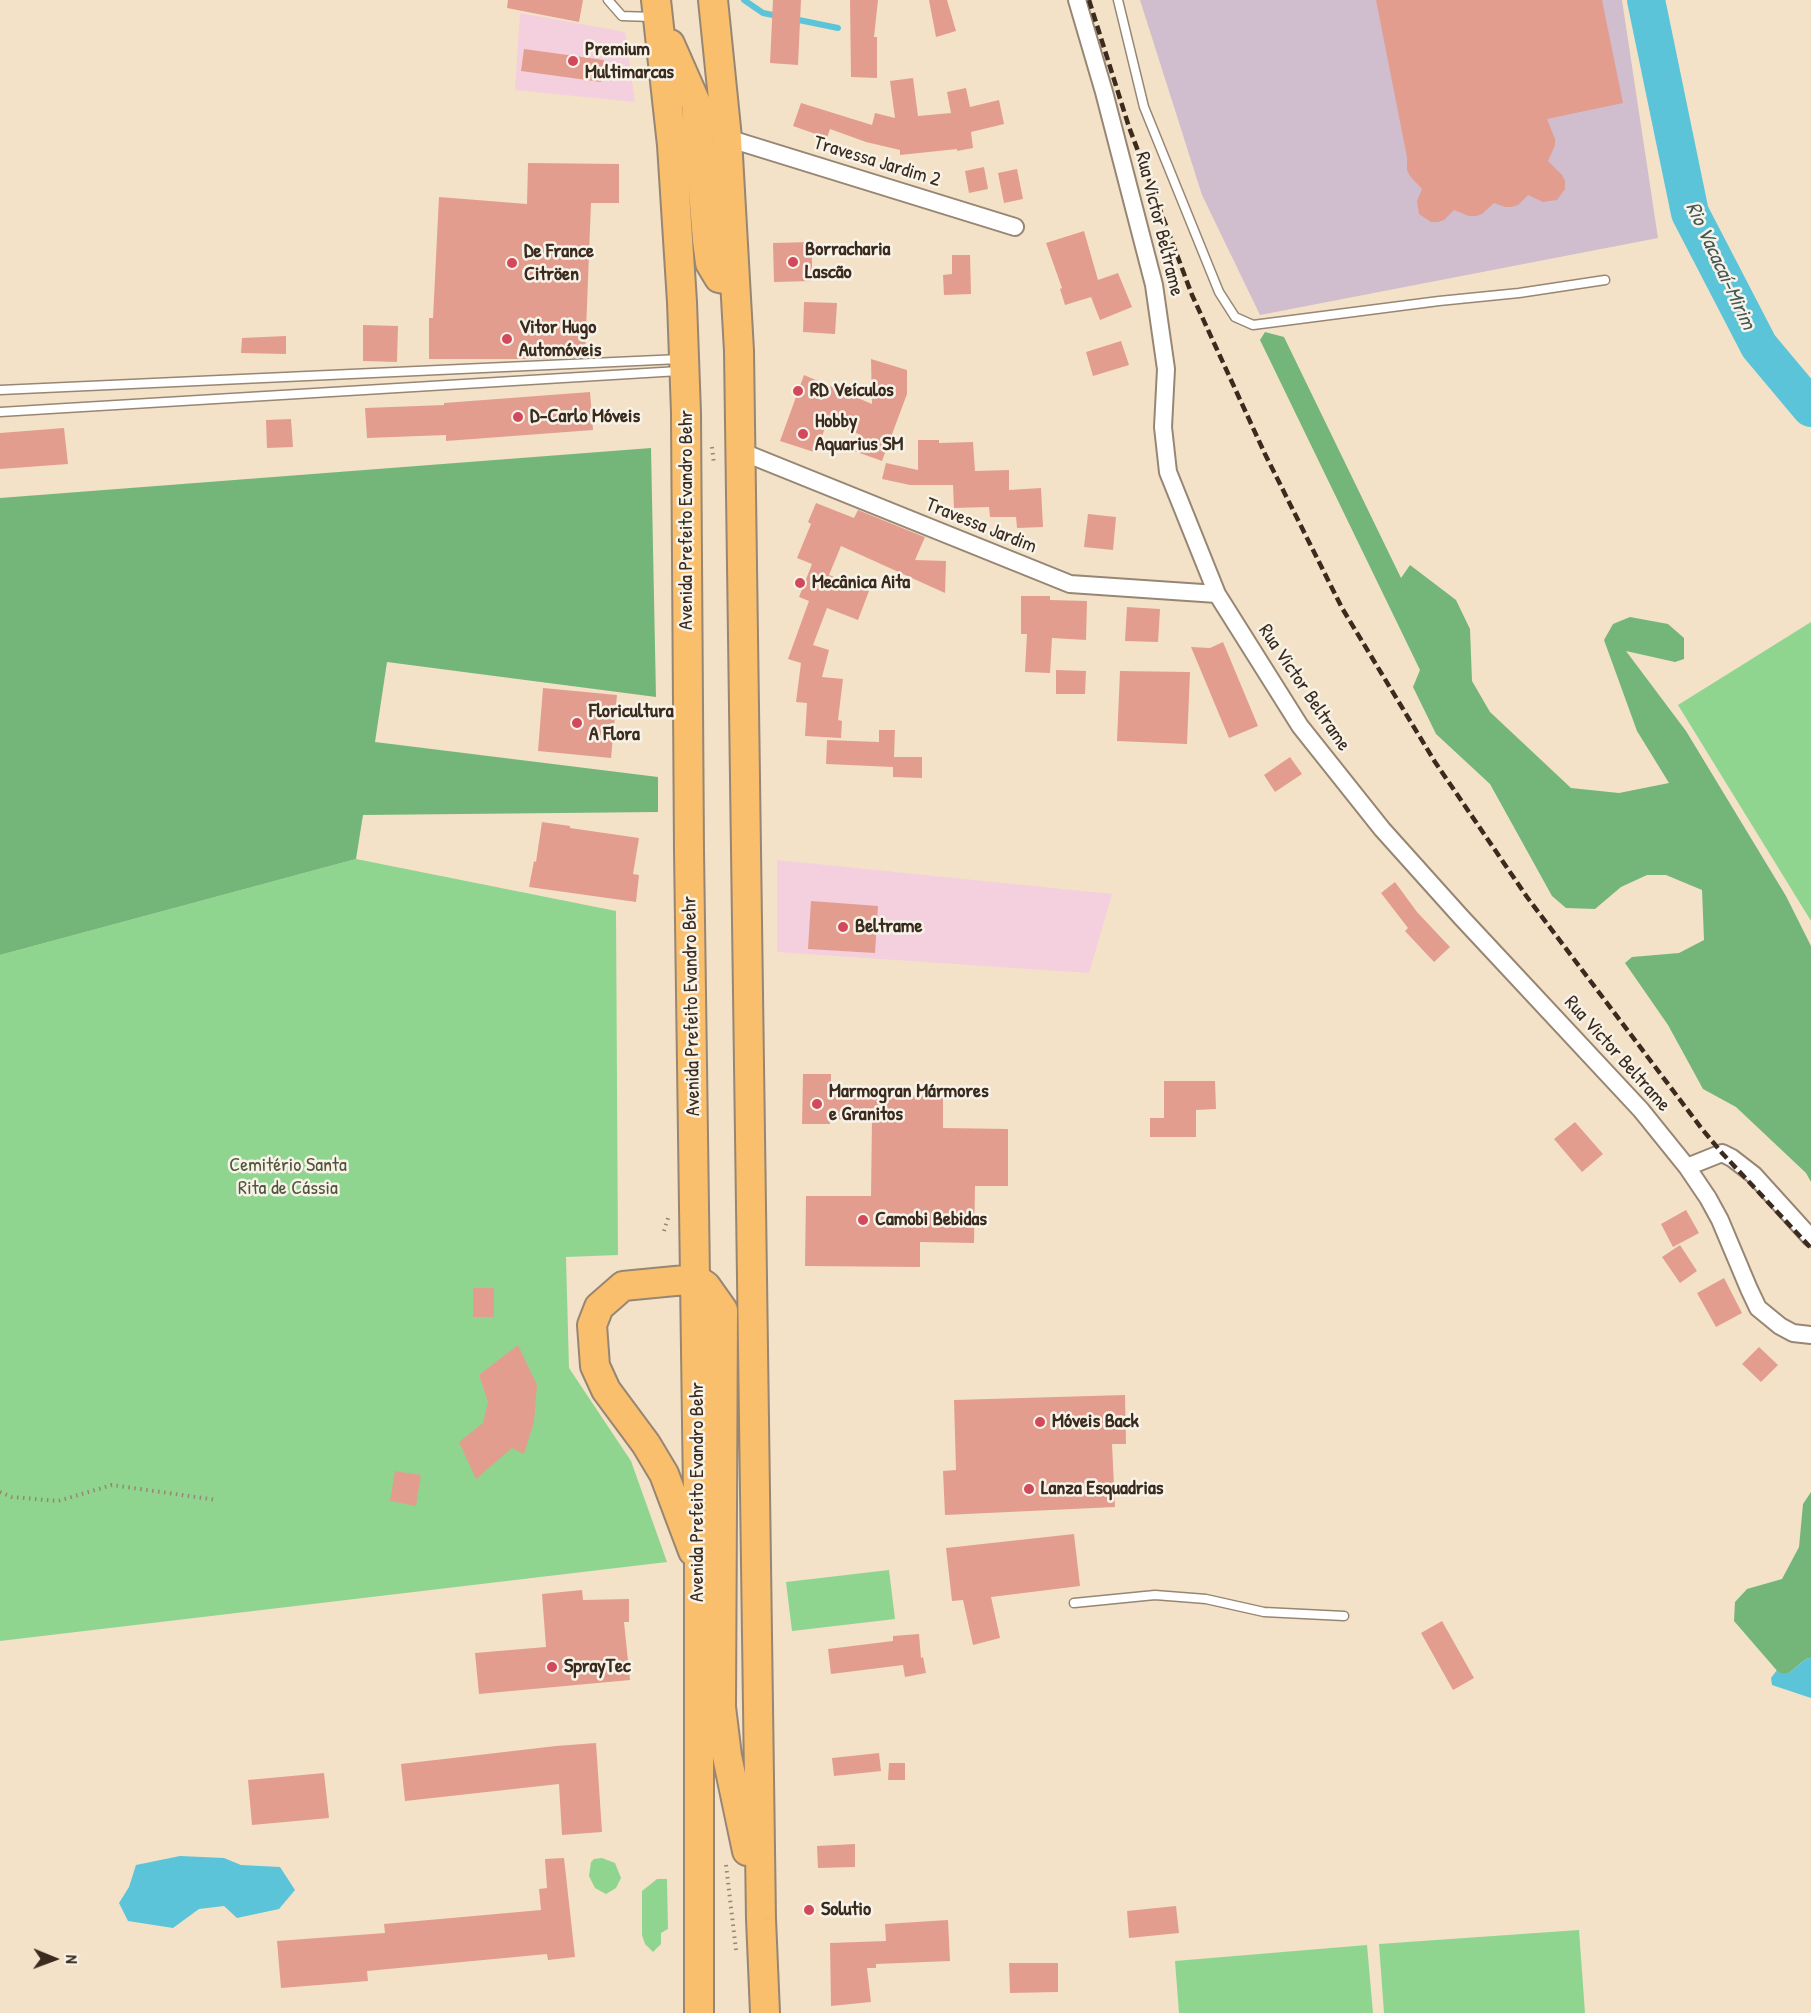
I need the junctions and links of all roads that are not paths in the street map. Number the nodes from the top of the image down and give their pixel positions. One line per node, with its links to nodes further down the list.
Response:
1 (608, 0): 5 (lane)
2 (713, 0): 6 (highway)
3 (1077, 0): 14 (street, Rua Victor Beltrame)
4 (1118, 0): 8 (lane)
5 (657, 9): 9 (highway); 10 (highway, Avenida Prefeito Evandro Behr)
6 (727, 138): 7 (street, Travessa Jardim 2); 9 (highway)
7 (1015, 227)
8 (1605, 279)
9 (735, 281): 13 (highway)
10 (684, 365): 11 (lane); 12 (lane); 17 (highway, Avenida Prefeito Evandro Behr)
11 (0, 390)
12 (0, 412)
13 (740, 451): 14 (street, Travessa Jardim); 22 (highway)
14 (1217, 594): 15 (street, Rua Victor Beltrame)
15 (1687, 1167): 16 (street); 18 (street, Rua Victor Beltrame)
16 (1811, 1238)
17 (696, 1279): 19 (highway, Avenida Prefeito Evandro Behr); 19 (highway); 22 (highway)
18 (1811, 1335)
19 (699, 1564): 23 (highway, Avenida Prefeito Evandro Behr)
20 (1074, 1603): 21 (lane)
21 (1344, 1616)
22 (761, 1919): 24 (highway)
23 (699, 2013)
24 (765, 2013)

